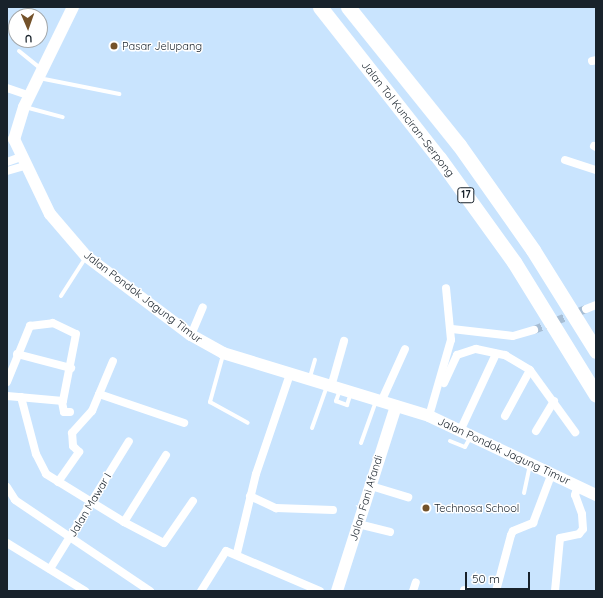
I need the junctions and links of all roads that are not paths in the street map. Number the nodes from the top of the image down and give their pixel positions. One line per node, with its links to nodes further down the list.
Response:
1 (73, 7): 5 (street, Jalan Pondok Jagung Timur)
2 (320, 7): 41 (highway, Jalan Tol Kunciran–Serpong / 17)
3 (348, 7): 27 (highway, Jalan Tol Kunciran–Serpong / 17)
4 (19, 51): 5 (lane)
5 (41, 74): 7 (lane); 8 (street, Jalan Pondok Jagung Timur)
6 (7, 88): 8 (street)
7 (119, 94)
8 (30, 96): 9 (street, Jalan Pondok Jagung Timur)
9 (24, 107): 10 (lane); 13 (street, Jalan Pondok Jagung Timur)
10 (63, 117)
11 (565, 160): 14 (street)
12 (7, 162): 13 (street)
13 (23, 162): 15 (street); 16 (street, Jalan Pondok Jagung Timur)
14 (596, 170)
15 (7, 171)
16 (86, 256): 18 (lane); 24 (street, Jalan Pondok Jagung Timur)
17 (446, 288): 22 (street)
18 (61, 296)
19 (596, 305): 21 (street)
20 (203, 307): 24 (street)
21 (586, 309)
22 (452, 329): 23 (street); 49 (street)
23 (534, 330)
24 (191, 335): 28 (street, Jalan Pondok Jagung Timur)
25 (344, 340): 39 (street)
26 (405, 349): 46 (street)
27 (596, 351)
28 (223, 353): 35 (street, Jalan Pondok Jagung Timur); 52 (lane)
29 (18, 354): 33 (street); 33 (street); 37 (street)
30 (496, 354): 34 (street); 38 (street); 54 (street)
31 (315, 360): 36 (lane)
32 (113, 362): 40 (street)
33 (71, 368): 45 (street)
34 (530, 370): 44 (street); 50 (street)
35 (290, 374): 36 (street, Jalan Pondok Jagung Timur); 70 (street)
36 (310, 380): 39 (street, Jalan Pondok Jagung Timur)
37 (7, 382)
38 (444, 383)
39 (337, 389): 46 (street, Jalan Pondok Jagung Timur); 53 (lane)
40 (100, 394): 51 (street); 64 (street)
41 (596, 395)
42 (7, 396): 43 (street)
43 (21, 397): 45 (street); 64 (street)
44 (554, 401): 55 (street); 56 (street)
45 (62, 402): 48 (street)
46 (379, 402): 47 (street, Jalan Pondok Jagung Timur); 60 (lane)
47 (396, 406): 49 (street, Jalan Pondok Jagung Timur); 66 (street, Jalan Fani Afandi)
48 (70, 412)
49 (429, 416): 54 (street, Jalan Pondok Jagung Timur)
50 (505, 416)
51 (184, 423)
52 (248, 423)
53 (312, 428)
54 (461, 429): 57 (street, Jalan Pondok Jagung Timur)
55 (536, 431)
56 (575, 432)
57 (472, 434): 59 (lane); 62 (street, Jalan Pondok Jagung Timur)
58 (129, 441): 72 (street, Jalan Mawar I)
59 (450, 441)
60 (361, 443)
61 (166, 455): 75 (street)
62 (531, 463): 63 (street, Jalan Pondok Jagung Timur); 68 (lane)
63 (552, 473): 65 (street, Jalan Pondok Jagung Timur); 89 (street)
64 (58, 482): 72 (street)
65 (578, 485): 69 (street, Jalan Pondok Jagung Timur); 90 (street)
66 (371, 486): 71 (street); 76 (street, Jalan Fani Afandi)
67 (7, 487): 78 (street)
68 (524, 493)
69 (596, 495)
70 (250, 496): 74 (street); 80 (street)
71 (408, 497)
72 (92, 501): 75 (street); 78 (street, Jalan Mawar I)
73 (193, 501): 75 (street)
74 (333, 510)
75 (124, 522)
76 (358, 524): 77 (street); 87 (street, Jalan Fani Afandi)
77 (390, 532)
78 (70, 539): 81 (street, Jalan Mawar I); 84 (street)
79 (7, 543): 81 (street)
80 (237, 553): 85 (street); 86 (street)
81 (50, 569): 83 (street)
82 (416, 582): 88 (street)
83 (85, 591)
84 (150, 591)
85 (201, 591)
86 (320, 591)
87 (337, 591)
88 (413, 591)
89 (496, 591)
90 (555, 591)

